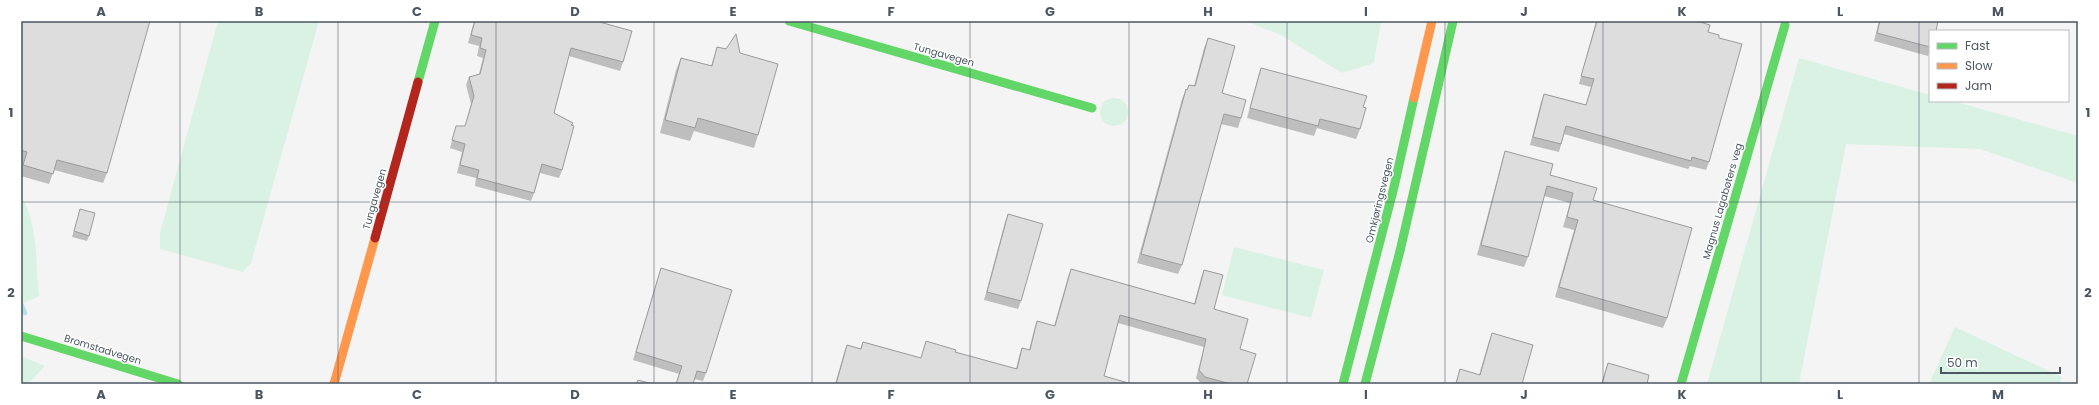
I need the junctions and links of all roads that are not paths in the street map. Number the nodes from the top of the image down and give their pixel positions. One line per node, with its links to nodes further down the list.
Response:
1 (435, 21): 11 (main road, Tungavegen)
2 (789, 21): 8 (main road, Tungavegen)
3 (1432, 21): 7 (main road, Omkjøringsvegen)
4 (1453, 21): 13 (main road)
5 (1785, 25): 14 (main road, Magnus Lagabøters veg)
6 (1420, 36): 7 (main road)
7 (1422, 65): 12 (main road, Omkjøringsvegen)
8 (1092, 108)
9 (21, 336): 10 (main road, Bromstadvegen)
10 (178, 384)
11 (334, 384)
12 (1343, 384)
13 (1366, 384)
14 (1681, 384)

